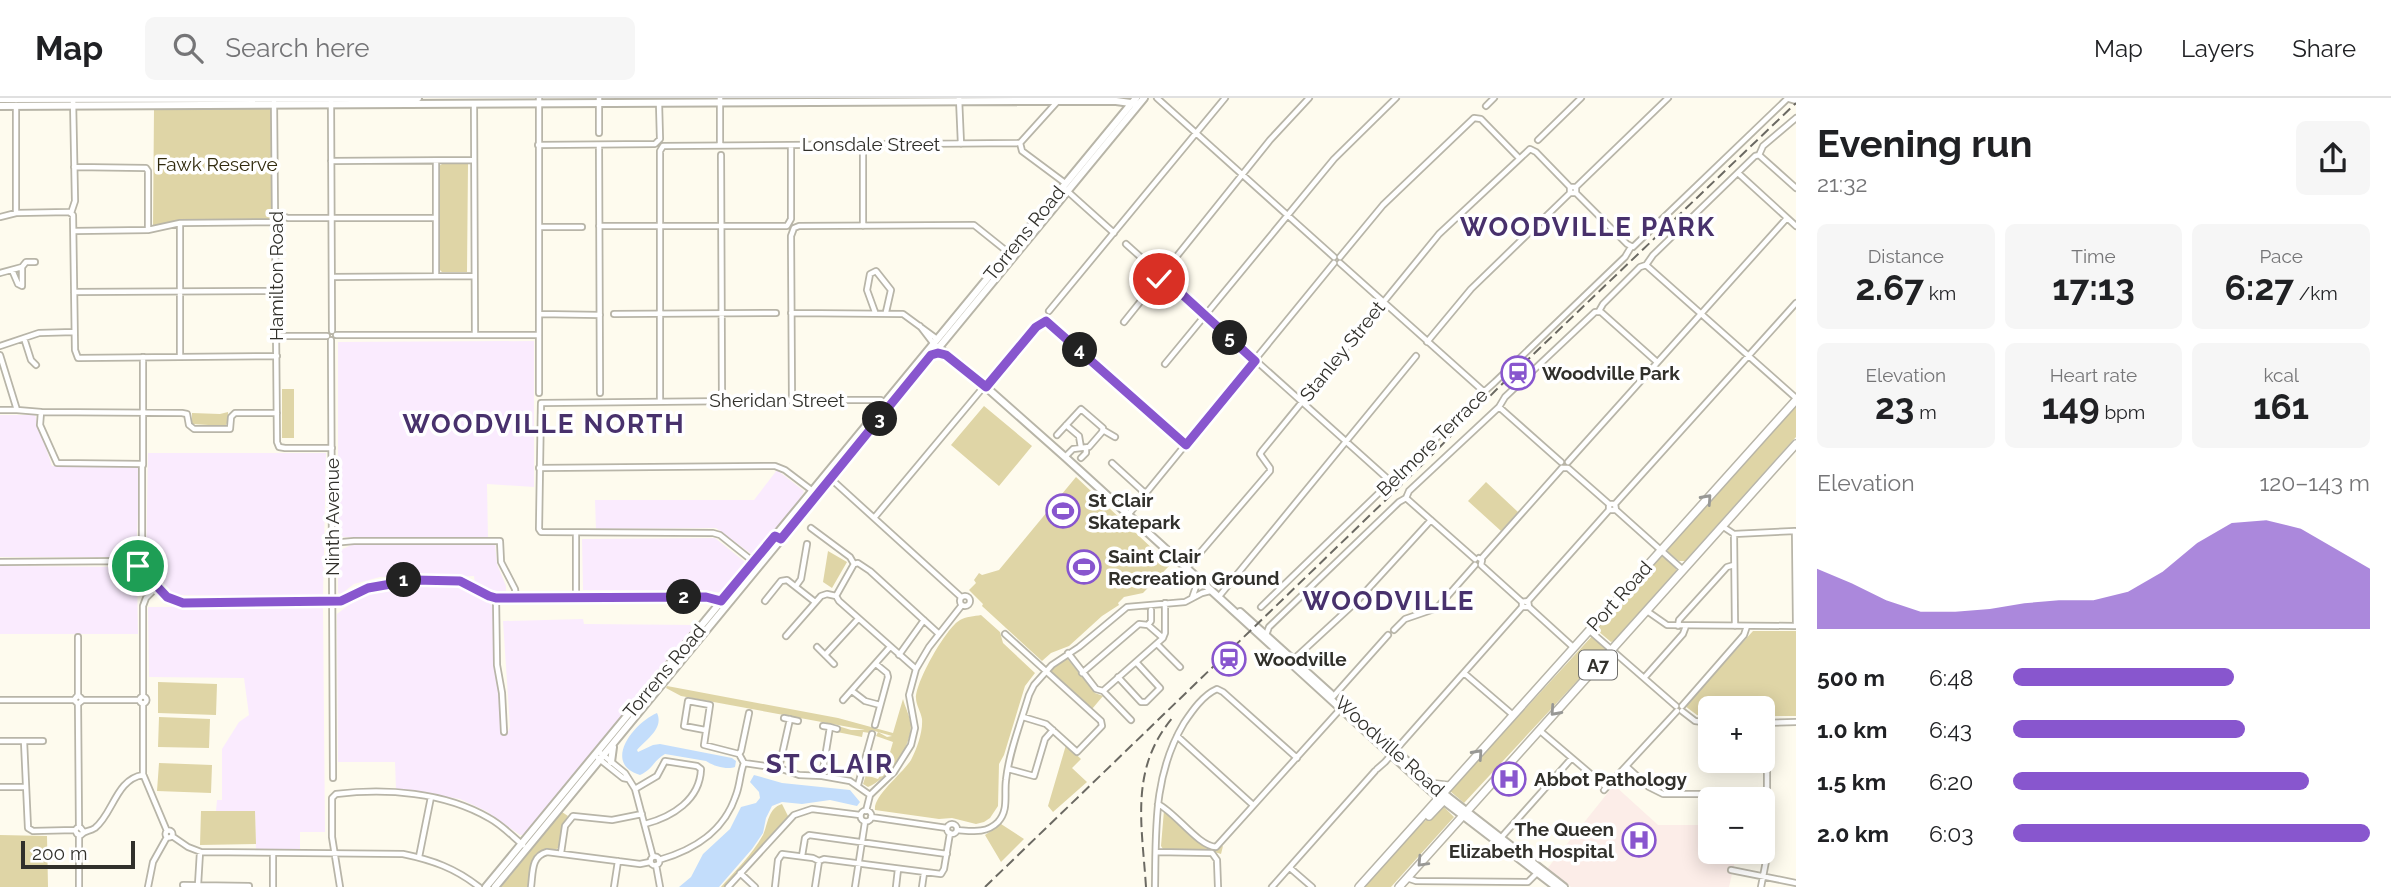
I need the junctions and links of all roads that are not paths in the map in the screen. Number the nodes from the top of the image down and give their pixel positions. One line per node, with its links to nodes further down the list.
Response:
1 (418, 98): 29 (main road)
2 (1157, 98): 41 (street)
3 (1225, 98): 41 (street)
4 (1309, 98): 58 (street)
5 (1396, 98): 65 (street)
6 (1494, 98): 37 (street)
7 (1581, 98): 42 (street)
8 (1668, 98): 61 (street)
9 (1789, 98): 26 (main road); 83 (street, Belmore Terrace)
10 (0, 99): 33 (main road)
11 (1007, 99): 23 (main road); 35 (main road)
12 (160, 100): 13 (main road); 28 (main road)
13 (217, 100): 14 (main road)
14 (274, 100): 15 (main road); 62 (street, Hamilton Road)
15 (331, 100): 29 (main road); 55 (street, Ninth Avenue)
16 (539, 100): 17 (main road); 31 (main road); 46 (street)
17 (599, 100): 18 (main road); 40 (street)
18 (660, 100): 19 (main road); 49 (street)
19 (720, 100): 20 (main road); 47 (street)
20 (783, 100): 21 (main road)
21 (844, 100): 22 (main road)
22 (902, 100): 23 (main road)
23 (960, 100): 45 (street)
24 (1060, 100): 25 (main road); 35 (main road)
25 (1112, 100): 32 (main road); 38 (main road)
26 (1796, 100)
27 (42, 101): 33 (main road); 34 (main road)
28 (102, 101): 34 (main road)
29 (388, 101): 30 (main road)
30 (445, 101): 31 (main road)
31 (475, 101): 54 (street)
32 (1137, 101): 38 (main road, Torrens Road); 59 (main road, Torrens Road)
33 (15, 102): 36 (main road); 63 (street)
34 (73, 102): 56 (street)
35 (1048, 105): 43 (street)
36 (0, 106)
37 (1486, 106)
38 (1121, 116): 59 (main road, Torrens Road)
39 (1796, 118): 51 (street)
40 (599, 133)
41 (1196, 133): 58 (street); 81 (street)
42 (1538, 140)
43 (1020, 143): 45 (street, Lonsdale Street); 59 (street)
44 (863, 144): 45 (street, Lonsdale Street); 48 (street, Lonsdale Street); 73 (street)
45 (961, 144)
46 (538, 145): 49 (street); 78 (street)
47 (720, 145): 48 (street, Lonsdale Street); 76 (street, Lonsdale Street)
48 (791, 145): 77 (street)
49 (599, 146): 72 (street)
50 (721, 155): 77 (street)
51 (1759, 155): 57 (street); 60 (street)
52 (1519, 158): 61 (street, Stanley Street); 85 (street); 98 (street, Stanley Street)
53 (436, 160): 54 (street); 55 (street); 68 (street)
54 (474, 160): 93 (street)
55 (331, 161): 67 (street, Ninth Avenue)
56 (74, 167): 64 (street); 79 (street)
57 (1738, 173): 69 (street); 87 (street)
58 (1241, 175): 65 (street); 92 (street)
59 (1064, 186): 81 (street); 84 (main road, Torrens Road)
60 (1796, 188)
61 (1573, 190): 83 (street); 120 (street)
62 (276, 212): 67 (street); 70 (street, Hamilton Road)
63 (16, 213): 64 (street); 66 (street)
64 (70, 213): 80 (street)
65 (1287, 215): 85 (street); 112 (street)
66 (0, 217)
67 (331, 218): 68 (street); 94 (street, Ninth Avenue)
68 (436, 218): 91 (street)
69 (1787, 218): 74 (street); 108 (street)
70 (276, 222): 71 (street); 96 (street, Hamilton Road)
71 (180, 223): 79 (street); 95 (street)
72 (599, 226): 76 (street); 110 (street)
73 (863, 226): 84 (street); 107 (street)
74 (1796, 226)
75 (582, 227): 78 (street)
76 (660, 227): 77 (street); 104 (street)
77 (721, 227): 105 (street)
78 (539, 228): 109 (street)
79 (148, 230): 80 (street)
80 (74, 231): 97 (street)
81 (1114, 233): 100 (street)
82 (1126, 244): 92 (street)
83 (1632, 247): 137 (street, Belmore Terrace)
84 (1010, 254): 121 (main road, Torrens Road)
85 (1337, 260): 98 (street); 131 (street)
86 (35, 262): 88 (street)
87 (1646, 265): 101 (street); 108 (street)
88 (22, 267): 89 (street); 89 (street)
89 (12, 270): 90 (street)
90 (0, 273)
91 (436, 275): 93 (street); 94 (street)
92 (1161, 275): 112 (street); 113 (street)
93 (474, 276): 115 (street)
94 (332, 277): 118 (street, Ninth Avenue)
95 (180, 291): 96 (street); 97 (street); 126 (street)
96 (276, 291): 117 (street, Hamilton Road)
97 (74, 292): 114 (street)
98 (1382, 301): 120 (street); 144 (street, Stanley Street)
99 (1796, 303): 129 (street)
100 (1049, 311)
101 (1600, 311): 132 (street); 146 (street)
102 (875, 312): 103 (street, Woodville Road); 103 (street); 107 (street, Woodville Road)
103 (886, 312): 121 (street, Woodville Road)
104 (660, 313): 105 (street); 111 (street); 143 (street)
105 (721, 313): 106 (street); 141 (street)
106 (776, 313)
107 (792, 313): 142 (street)
108 (1701, 313): 129 (street); 132 (street)
109 (539, 314): 110 (street); 116 (street)
110 (600, 314): 139 (street)
111 (614, 314)
112 (1205, 316): 131 (street); 134 (street)
113 (1124, 322)
114 (74, 332): 119 (street); 130 (street)
115 (475, 335): 116 (street); 118 (street)
116 (539, 335): 138 (street)
117 (277, 336): 118 (street); 127 (street, Hamilton Road)
118 (332, 336): 159 (street, Ninth Avenue)
119 (24, 338): 122 (street); 135 (street)
120 (1427, 342): 137 (street)
121 (937, 343): 124 (main road, Torrens Road); 125 (main road, Woodville Road); 133 (main road, Woodville Road); 145 (main road, Torrens Road)
122 (0, 346)
123 (0, 355): 148 (street)
124 (931, 355): 125 (main road); 145 (main road, Torrens Road)
125 (946, 355): 133 (main road, Woodville Road)
126 (180, 356): 127 (street); 130 (street)
127 (277, 356): 151 (street, Hamilton Road)
128 (1416, 356): 156 (street)
129 (1749, 357): 140 (street); 172 (street)
130 (144, 358): 150 (street)
131 (1255, 361): 144 (street); 158 (street)
132 (1657, 362): 164 (street)
133 (960, 364): 136 (main road, Woodville Road)
134 (1165, 364)
135 (36, 365)
136 (986, 387): 158 (street); 161 (main road, Woodville Road); 174 (street)
137 (1482, 390): 168 (street, Belmore Terrace)
138 (539, 393)
139 (600, 393)
140 (1796, 399): 183 (highway, Port Road / A7, one-way to 140)
141 (722, 400): 142 (street, Sheridan Street); 143 (street, Sheridan Street)
142 (792, 400): 145 (street, Sheridan Street)
143 (660, 401): 166 (street, Sheridan Street)
144 (1302, 401): 156 (street); 190 (street, Stanley Street)
145 (887, 404): 167 (main road, Torrens Road)
146 (1499, 407): 164 (street); 171 (street)
147 (0, 410): 148 (street)
148 (17, 410): 149 (street)
149 (41, 412): 150 (street); 165 (street)
150 (143, 413): 151 (street); 165 (street)
151 (277, 413): 159 (street, Hamilton Road)
152 (1066, 425): 153 (street); 154 (street); 160 (street)
153 (1103, 430): 155 (street); 160 (street)
154 (1057, 435)
155 (1115, 437)
156 (1346, 442): 168 (street); 196 (street)
157 (1796, 444): 176 (highway, Port Road / A7)
158 (1186, 445): 170 (street)
159 (332, 448): 181 (street, Ninth Avenue)
160 (1083, 448): 161 (street); 162 (street)
161 (1065, 457): 173 (main road, Woodville Road)
162 (1081, 458)
163 (1112, 463): 170 (street)
164 (1565, 465): 172 (street); 185 (street)
165 (143, 466): 188 (street)
166 (539, 468): 169 (street); 179 (street, Sheridan Street)
167 (828, 477): 169 (main road, Torrens Road); 174 (street)
168 (1389, 480): 210 (street, Belmore Terrace)
169 (815, 493): 186 (main road, Torrens Road)
170 (1146, 494): 173 (street)
171 (1406, 498): 175 (street); 224 (street)
172 (1612, 507): 183 (street); 208 (street)
173 (1128, 515): 190 (main road, Woodville Road)
174 (874, 519): 199 (street)
175 (1431, 520): 185 (street); 240 (street)
176 (1722, 526): 180 (street); 191 (highway, Port Road / A7)
177 (811, 528): 187 (street)
178 (1796, 531): 180 (street); 215 (street)
179 (576, 533): 186 (street); 198 (street)
180 (1734, 534): 189 (street)
181 (331, 543): 201 (street); 204 (street, Ninth Avenue)
182 (807, 544): 194 (street)
183 (1661, 550): 191 (street); 222 (highway, Port Road / A7)
184 (0, 562): 188 (street)
185 (1478, 562): 208 (street); 223 (street)
186 (756, 564): 206 (main road, Torrens Road)
187 (854, 564): 197 (street); 214 (street)
188 (137, 565): 193 (street)
189 (1734, 565): 217 (street); 219 (street)
190 (1189, 569): 192 (main road, Woodville Road); 196 (main road, Woodville Road)
191 (1684, 570): 212 (highway, Port Road / A7)
192 (1198, 581): 195 (main road, Woodville Road); 202 (street)
193 (157, 586): 204 (street); 255 (street)
194 (796, 586): 203 (street); 205 (street)
195 (1210, 591): 202 (street); 240 (main road, Woodville Road)
196 (1220, 594): 224 (main road, Woodville Road)
197 (836, 596): 205 (street); 213 (street)
198 (576, 597): 201 (street); 206 (street)
199 (961, 597): 209 (street); 209 (street)
200 (496, 598): 201 (street); 204 (street); 275 (street)
201 (516, 598)
202 (1191, 599): 207 (street)
203 (765, 601)
204 (331, 602): 294 (street, Ninth Avenue)
205 (816, 602): 228 (street)
206 (724, 603): 221 (main road, Torrens Road)
207 (1165, 603): 230 (street); 236 (street)
208 (1525, 604): 234 (street); 247 (street)
209 (962, 605): 225 (street)
210 (1261, 607)
211 (1151, 610): 216 (street)
212 (1647, 611): 217 (street); 235 (highway, Port Road / A7)
213 (858, 619): 233 (street); 237 (street)
214 (924, 620): 225 (street); 238 (street)
215 (1796, 624): 220 (street)
216 (1148, 625): 230 (street); 246 (street)
217 (1678, 626): 218 (street)
218 (1686, 626): 219 (street); 249 (street)
219 (1734, 626): 220 (street)
220 (1747, 626): 259 (street)
221 (703, 628): 281 (main road, Torrens Road); 284 (main road, Torrens Road)
222 (1588, 629): 234 (highway, Port Road / A7); 235 (street)
223 (1394, 630)
224 (1263, 632): 240 (main road, Woodville Road)
225 (939, 634): 244 (street)
226 (1005, 634): 245 (street)
227 (1388, 635): 252 (street)
228 (786, 636)
229 (78, 637): 254 (street)
230 (1163, 638): 231 (street)
231 (1157, 644): 239 (street); 243 (street)
232 (817, 647): 237 (street)
233 (890, 647): 238 (street); 242 (street)
234 (1573, 647): 261 (highway, Port Road / A7)
235 (1613, 650): 249 (street); 274 (highway, Port Road / A7, one-way to 274)
236 (1068, 653): 245 (street); 246 (street)
237 (825, 655): 241 (street)
238 (899, 655): 244 (street)
239 (1136, 662): 248 (street); 248 (street)
240 (1292, 662): 252 (main road, Woodville Road)
241 (834, 664)
242 (876, 664): 250 (street); 257 (street)
243 (1180, 667)
244 (916, 669): 302 (street)
245 (1045, 671): 262 (street); 273 (street)
246 (1083, 673): 251 (street)
247 (1464, 673): 261 (street); 282 (street)
248 (1118, 677): 251 (street)
249 (1644, 678): 259 (street)
250 (852, 691): 256 (street); 257 (street)
251 (1103, 691): 263 (street)
252 (1332, 698): 258 (main road, Woodville Road)
253 (0, 700): 254 (street)
254 (78, 700): 255 (street); 319 (street)
255 (142, 700): 292 (street)
256 (844, 700)
257 (880, 705): 268 (street)
258 (1342, 707): 282 (main road, Woodville Road); 285 (street)
259 (1679, 708): 265 (street); 289 (street)
260 (749, 713): 283 (street)
261 (1513, 715): 296 (highway, Port Road / A7, one-way to 261)
262 (1023, 718): 273 (street); 291 (street)
263 (1130, 720)
264 (798, 721): 290 (street)
265 (1698, 721)
266 (1796, 722): 267 (street)
267 (1775, 723)
268 (875, 725)
269 (823, 726): 270 (street)
270 (830, 727): 271 (street); 293 (street)
271 (837, 729)
272 (705, 730): 272 (street); 283 (street)
273 (1053, 730): 291 (street)
274 (1539, 730): 286 (street); 303 (highway, Port Road / A7)
275 (503, 732)
276 (873, 734): 295 (street)
277 (1177, 736): 285 (street); 306 (street); 307 (street)
278 (0, 741): 279 (street)
279 (24, 741): 280 (street); 298 (street)
280 (43, 741)
281 (615, 742): 284 (main road, Torrens Road); 288 (main road)
282 (1393, 753): 299 (main road, Woodville Road); 338 (street)
283 (739, 754): 287 (street)
284 (598, 757): 288 (street); 288 (street); 324 (main road, Torrens Road)
285 (1297, 758): 307 (street)
286 (1571, 759): 289 (street); 322 (street)
287 (744, 763): 290 (street); 334 (street)
288 (612, 766): 300 (street)
289 (1627, 767): 301 (street)
290 (779, 768): 293 (street)
291 (1008, 769): 318 (street)
292 (143, 775): 319 (street); 321 (street)
293 (822, 776): 295 (street)
294 (333, 778)
295 (858, 785): 302 (street)
296 (1450, 786): 299 (highway); 305 (highway, Port Road / A7)
297 (0, 787): 298 (street)
298 (26, 787): 319 (street)
299 (1432, 788): 305 (main road, Woodville Road); 308 (main road)
300 (635, 789): 310 (street); 316 (street)
301 (1698, 794)
302 (870, 795): 309 (street)
303 (1482, 795): 311 (highway, Port Road / A7); 314 (main road)
304 (430, 797): 324 (street); 329 (street); 332 (street)
305 (1443, 797): 308 (highway, Port Road / A7); 311 (main road, Woodville Road); 317 (highway)
306 (1158, 804): 307 (street); 326 (street)
307 (1253, 805)
308 (1428, 810): 317 (highway, Port Road / A7)
309 (866, 811): 312 (street); 313 (street)
310 (642, 814): 316 (street); 327 (street)
311 (1465, 814): 314 (main road, Woodville Road); 322 (main road, Woodville Road); 345 (highway, Port Road / A7, one-way to 345)
312 (860, 816): 315 (street); 342 (street)
313 (871, 817): 315 (street); 320 (street)
314 (1477, 821): 322 (main road, Woodville Road)
315 (864, 822): 323 (street)
316 (645, 824): 334 (street)
317 (1412, 829): 371 (highway, Port Road / A7)
318 (957, 830): 320 (street); 320 (street)
319 (79, 831): 350 (street)
320 (948, 831): 330 (street)
321 (169, 835): 325 (street); 351 (street)
322 (1499, 840): 341 (main road, Woodville Road)
323 (862, 842): 330 (street); 331 (street); 336 (street)
324 (524, 846): 355 (main road, Torrens Road); 356 (main road, Torrens Road)
325 (200, 852): 328 (street); 348 (street)
326 (1156, 852): 367 (street); 368 (street)
327 (561, 853): 333 (street); 357 (street)
328 (273, 854): 329 (street); 352 (street)
329 (336, 854): 332 (street); 353 (street)
330 (947, 854): 343 (street)
331 (802, 856): 335 (street); 362 (street)
332 (419, 858): 354 (street)
333 (618, 861): 334 (street); 358 (street)
334 (655, 861): 359 (street)
335 (820, 861): 336 (street); 363 (street)
336 (859, 864): 339 (street); 364 (street)
337 (1765, 864): 344 (street)
338 (1290, 868): 369 (street); 370 (street)
339 (898, 869): 343 (street); 365 (street)
340 (1731, 870): 344 (street)
341 (1538, 871): 345 (street); 373 (main road, Woodville Road); 374 (main road, Woodville Road)
342 (740, 873): 360 (street); 361 (street)
343 (924, 873): 366 (street)
344 (1763, 877): 346 (street); 375 (street)
345 (1407, 878): 372 (highway, Port Road / A7)
346 (1796, 883)
347 (183, 885): 348 (street)
348 (198, 885): 349 (street)
349 (249, 886)
350 (79, 887)
351 (148, 887)
352 (273, 887)
353 (340, 887)
354 (479, 887)
355 (486, 887)
356 (495, 887)
357 (531, 887)
358 (614, 887)
359 (660, 887)
360 (728, 887)
361 (755, 887)
362 (775, 887)
363 (815, 887)
364 (855, 887)
365 (896, 887)
366 (922, 887)
367 (1156, 887)
368 (1218, 887)
369 (1272, 887)
370 (1312, 887)
371 (1359, 887)
372 (1399, 887)
373 (1556, 887)
374 (1564, 887)
375 (1760, 887)

